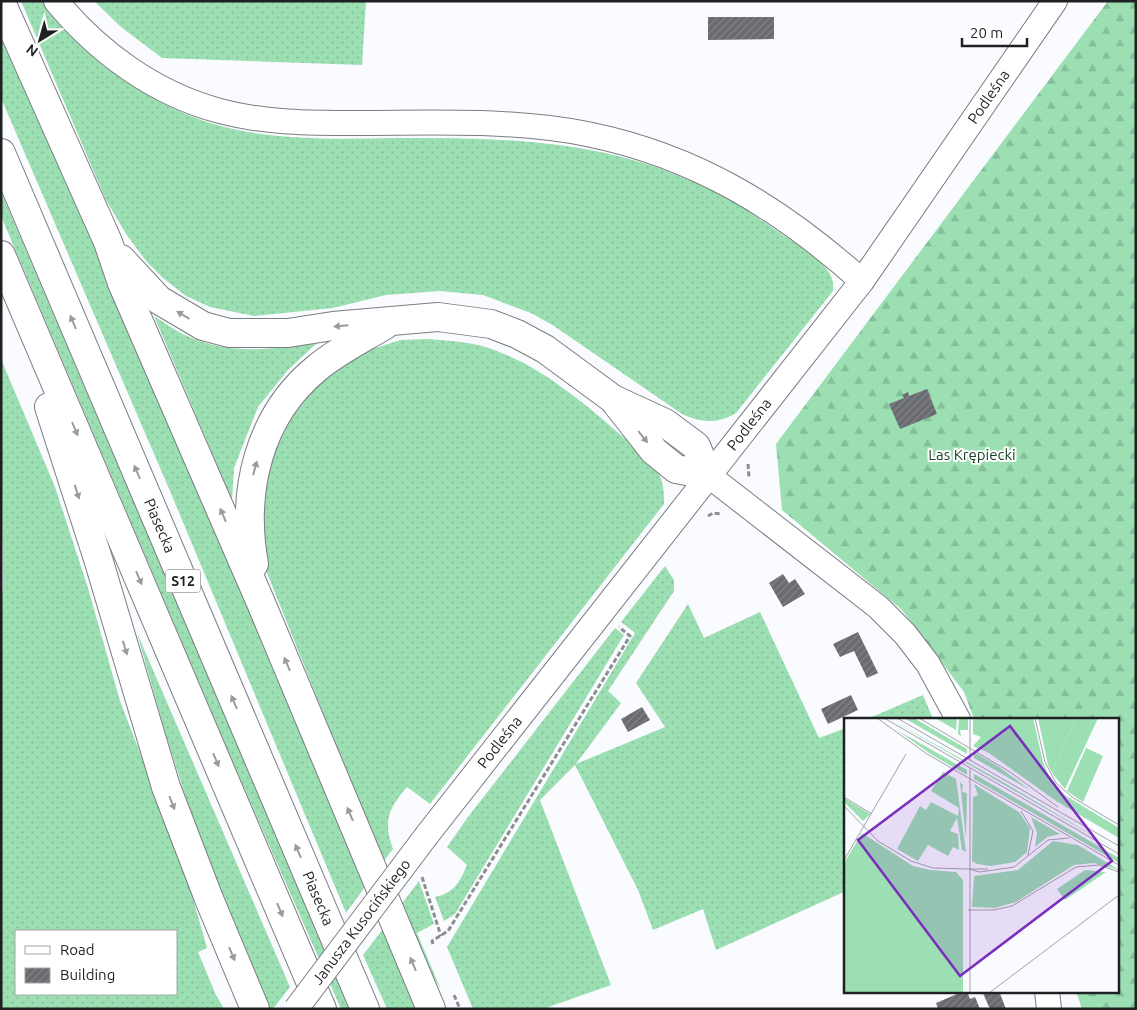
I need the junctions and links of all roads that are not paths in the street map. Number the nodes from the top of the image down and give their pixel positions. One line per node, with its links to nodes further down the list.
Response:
1 (56, 1): 8 (street)
2 (1055, 1): 8 (street, Podleśna)
3 (1, 2): 5 (highway)
4 (1, 154): 18 (highway, Piasecka / S12, one-way to 4)
5 (108, 242): 9 (highway, one-way to 5); 11 (highway, one-way to 5)
6 (1, 255): 17 (highway, S12, one-way to 17)
7 (1, 263): 15 (highway, one-way to 15)
8 (862, 281): 10 (street, Podleśna)
9 (390, 322): 10 (highway); 11 (highway, one-way to 9)
10 (708, 475): 12 (street); 13 (street, Podleśna)
11 (262, 603): 19 (highway, one-way to 11)
12 (957, 718)
13 (427, 835): 16 (street, Janusza Kusocińskiego, bridge)
14 (1047, 992): 20 (street)
15 (255, 1009)
16 (296, 1009)
17 (322, 1009)
18 (365, 1009)
19 (431, 1009)
20 (1049, 1009)

